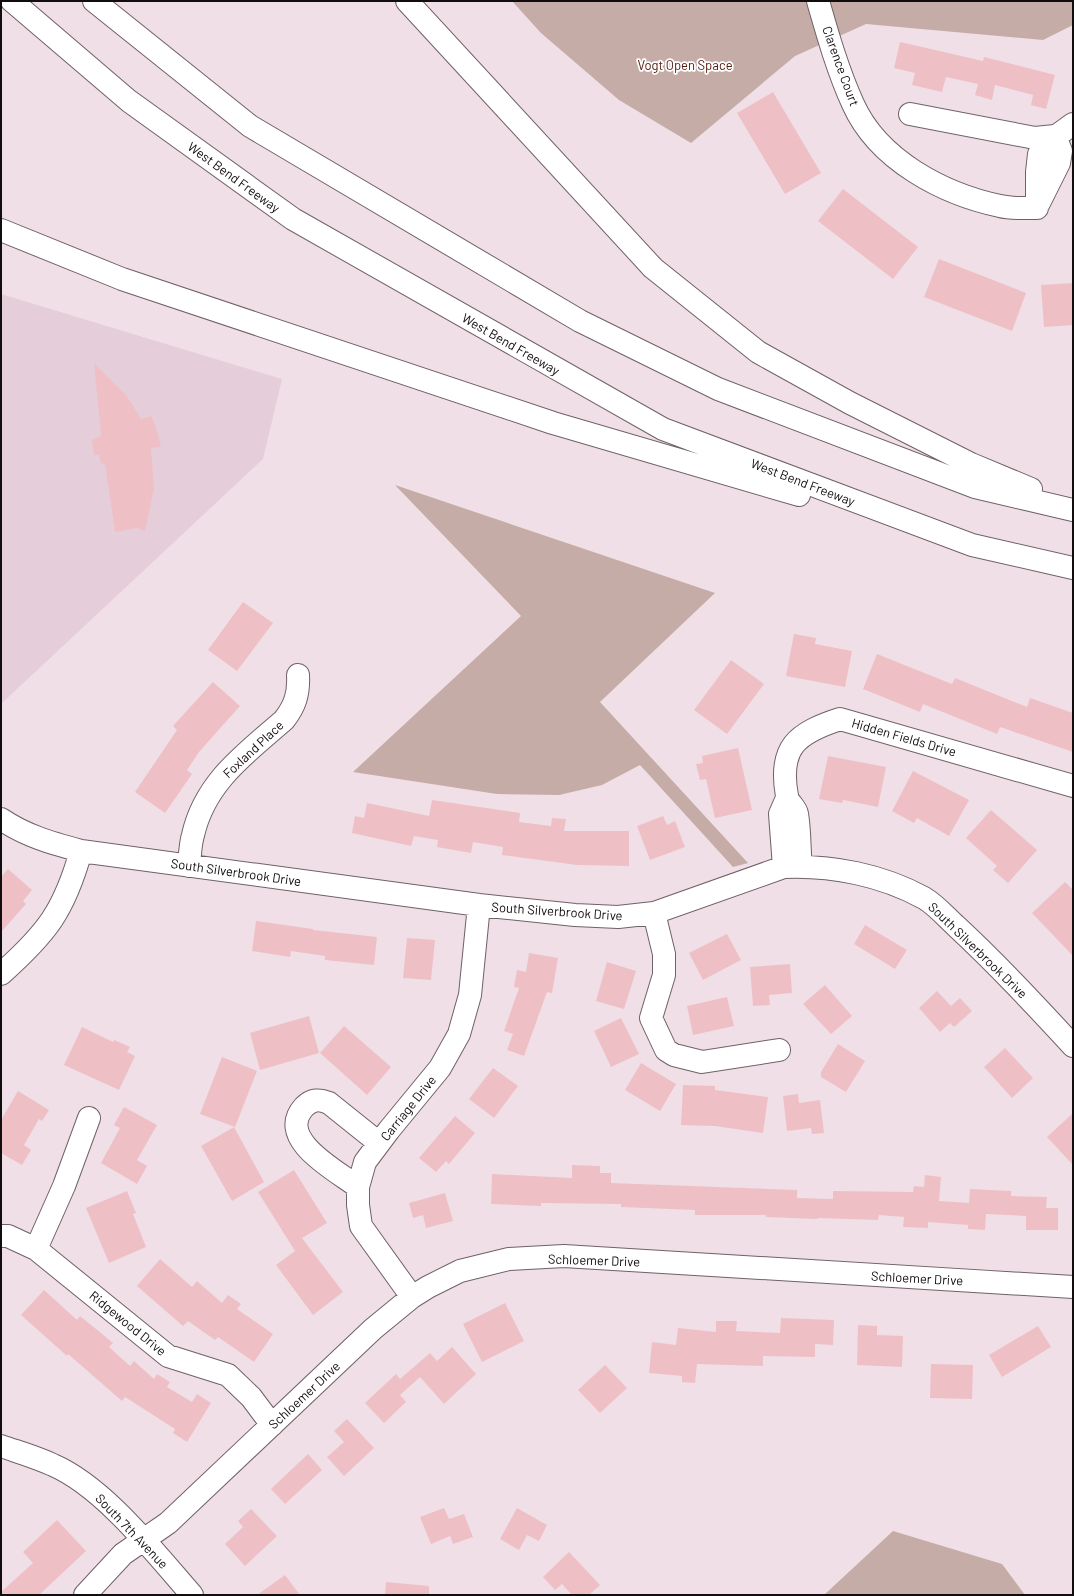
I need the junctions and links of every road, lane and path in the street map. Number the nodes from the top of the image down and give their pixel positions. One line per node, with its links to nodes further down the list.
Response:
1 (12, 1): 10 (main road, West Bend Freeway)
2 (94, 1): 9 (main road)
3 (407, 1): 8 (main road)
4 (818, 1): 6 (main road, Clarence Court)
5 (910, 114): 6 (main road)
6 (1064, 130)
7 (1, 230): 10 (main road)
8 (1073, 506)
9 (1073, 510)
10 (972, 545): 11 (main road, West Bend Freeway)
11 (1073, 568)
12 (298, 675): 16 (main road, Foxland Place)
13 (1073, 786): 17 (main road, Hidden Fields Drive)
14 (1, 819): 15 (main road, South Silverbrook Drive)
15 (81, 851): 16 (main road, South Silverbrook Drive); 20 (main road)
16 (189, 866): 18 (main road, South Silverbrook Drive)
17 (792, 867): 19 (main road, South Silverbrook Drive); 21 (main road, South Silverbrook Drive)
18 (479, 905): 19 (main road, South Silverbrook Drive); 24 (main road, Carriage Drive)
19 (654, 913): 22 (main road)
20 (1, 974)
21 (1073, 1046)
22 (779, 1050)
23 (89, 1118): 27 (main road)
24 (379, 1143): 25 (main road, Carriage Drive); 25 (main road)
25 (358, 1187): 29 (main road, Carriage Drive)
26 (1, 1236): 27 (main road, Ridgewood Drive)
27 (36, 1249): 30 (main road, Ridgewood Drive)
28 (1073, 1287): 29 (main road, Schloemer Drive)
29 (412, 1297): 30 (main road, Schloemer Drive)
30 (272, 1425): 32 (main road, Schloemer Drive)
31 (1, 1446): 32 (main road, South 7th Avenue)
32 (144, 1540): 33 (main road, Schloemer Drive); 34 (main road, South 7th Avenue)
33 (85, 1595)
34 (192, 1595)

